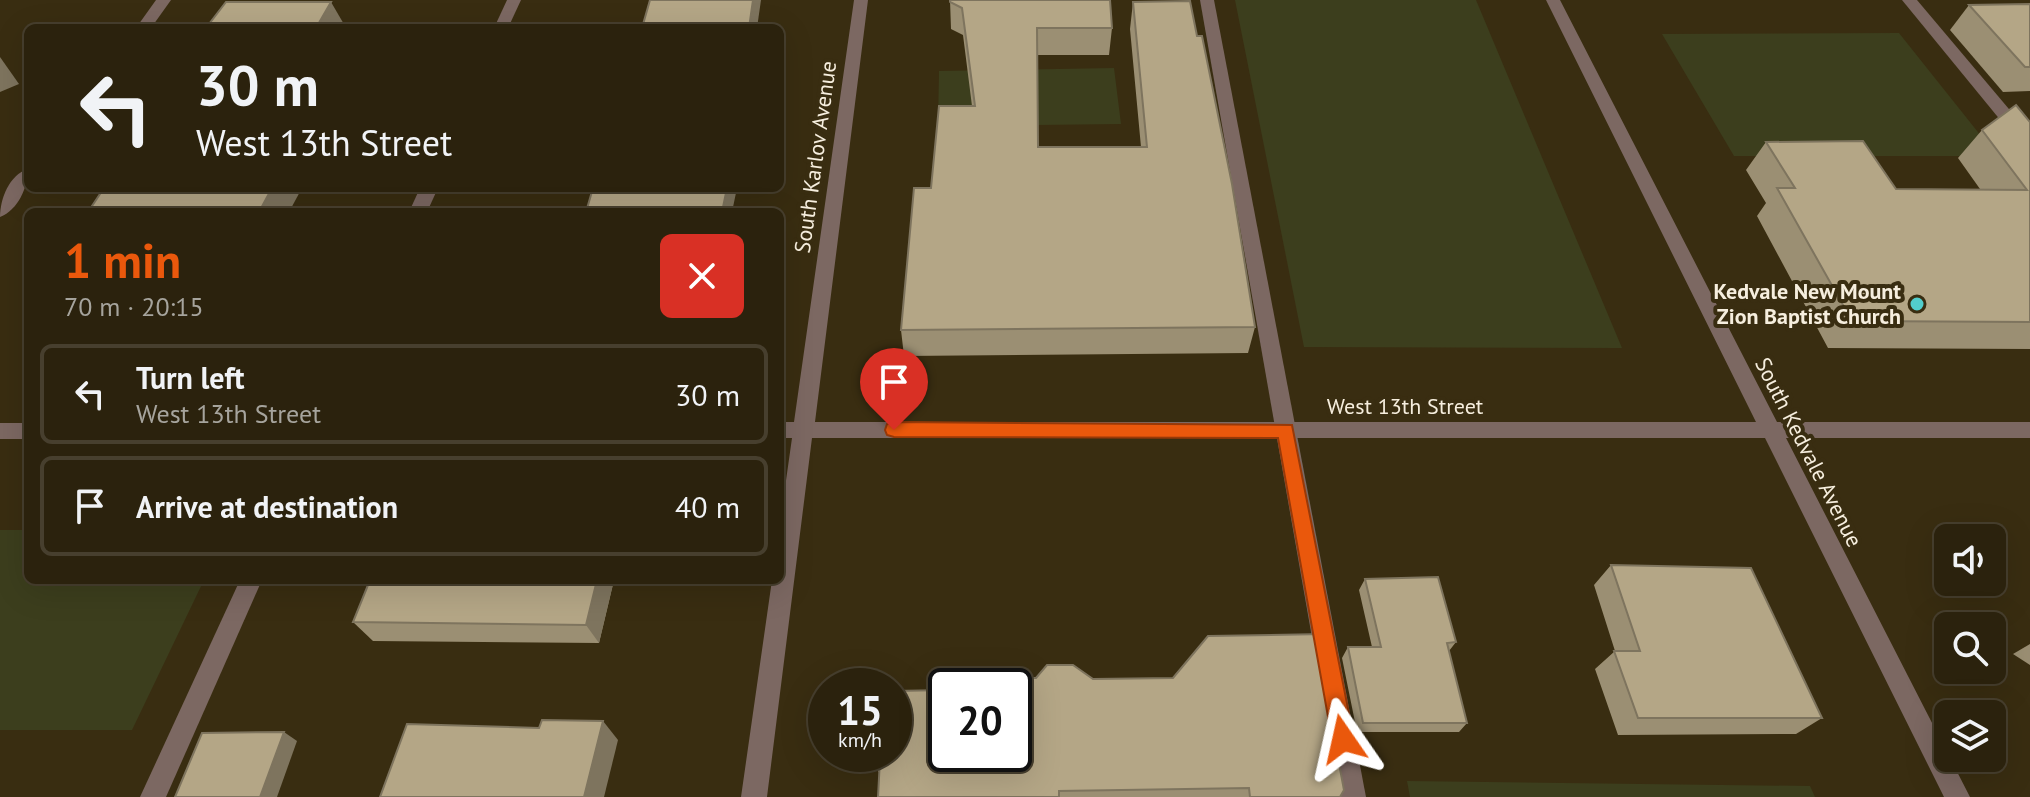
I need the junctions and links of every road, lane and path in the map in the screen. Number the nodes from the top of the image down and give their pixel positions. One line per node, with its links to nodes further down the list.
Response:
1 (164, 0): 7 (street)
2 (514, 0): 8 (street)
3 (861, 0): 13 (street, South Karlov Avenue)
4 (1207, 0): 14 (street)
5 (1553, 0): 15 (street, South Kedvale Avenue)
6 (1909, 0): 9 (street)
7 (146, 24)
8 (503, 24)
9 (2030, 145)
10 (24, 180): 11 (street)
11 (0, 211)
12 (784, 430): 13 (street, West 13th Street)
13 (803, 430): 14 (street, West 13th Street); 19 (street, South Karlov Avenue)
14 (1286, 430): 15 (street, West 13th Street); 24 (street)
15 (1772, 430): 16 (street, West 13th Street); 25 (street, South Kedvale Avenue)
16 (2030, 430)
17 (0, 431): 18 (street)
18 (24, 431)
19 (784, 572)
20 (249, 584): 22 (street)
21 (782, 584): 23 (street, South Karlov Avenue)
22 (153, 797)
23 (754, 797)
24 (1353, 797)
25 (1957, 797)

